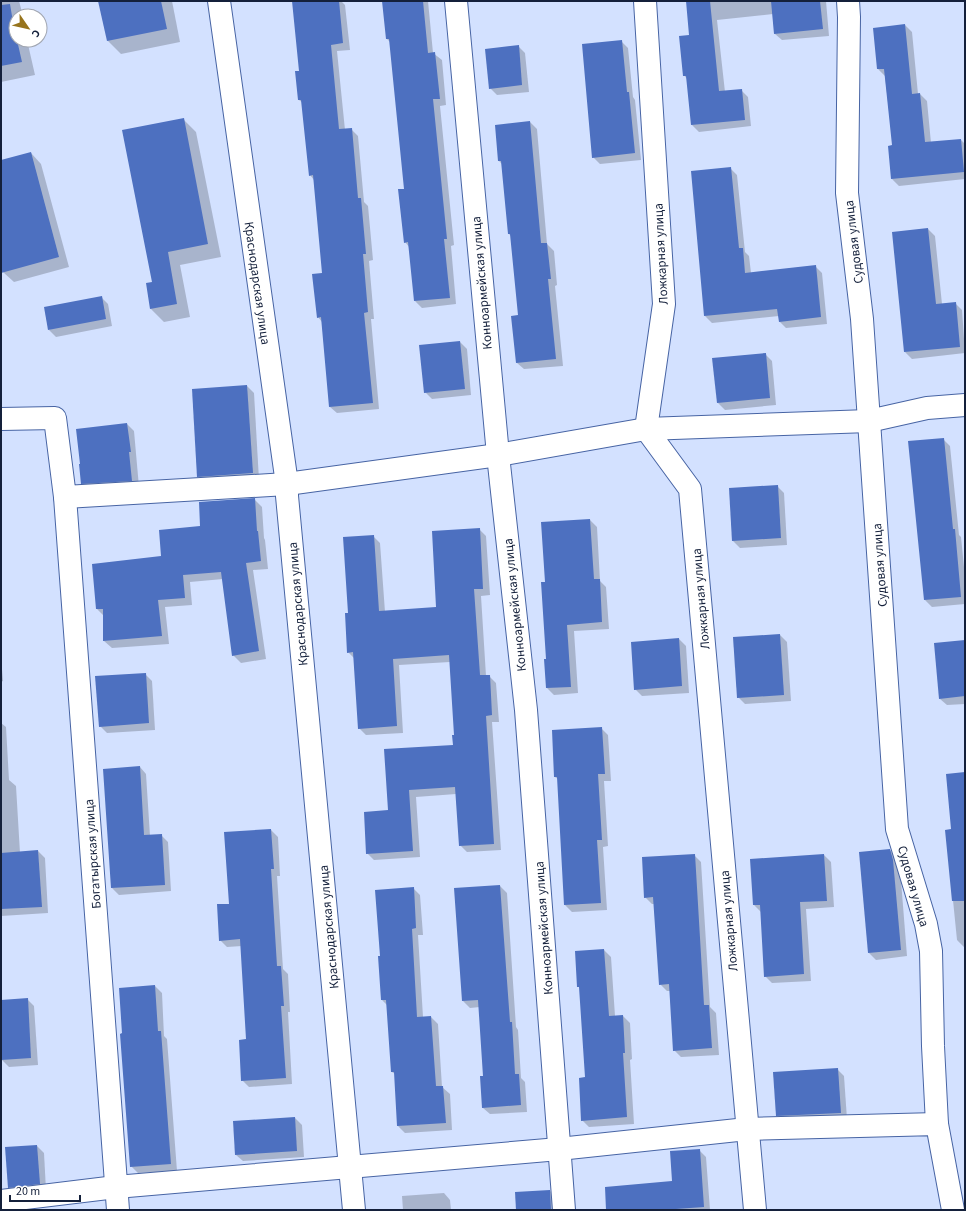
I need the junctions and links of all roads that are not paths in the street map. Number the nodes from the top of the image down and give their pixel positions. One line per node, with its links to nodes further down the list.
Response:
1 (218, 1): 10 (street, Краснодарская улица)
2 (456, 1): 9 (street, Конноармейская улица)
3 (645, 1): 8 (street, Ложкарная улица)
4 (848, 1): 7 (street, Судовая улица)
5 (965, 405): 7 (street)
6 (1, 419): 11 (street, Богатырская улица)
7 (869, 421): 8 (street); 12 (street, Судовая улица)
8 (646, 429): 9 (street); 13 (street, Ложкарная улица)
9 (498, 455): 10 (street); 14 (street, Конноармейская улица)
10 (287, 484): 11 (street); 15 (street, Краснодарская улица)
11 (65, 497): 16 (street, Богатырская улица)
12 (936, 1124): 13 (street); 22 (street, Судовая улица)
13 (747, 1129): 14 (street); 21 (street, Ложкарная улица)
14 (559, 1149): 15 (street); 20 (street, Конноармейская улица)
15 (351, 1167): 16 (street); 19 (street, Краснодарская улица)
16 (116, 1187): 17 (street); 18 (street, Богатырская улица)
17 (1, 1201)
18 (118, 1210)
19 (354, 1210)
20 (564, 1210)
21 (755, 1210)
22 (953, 1210)

